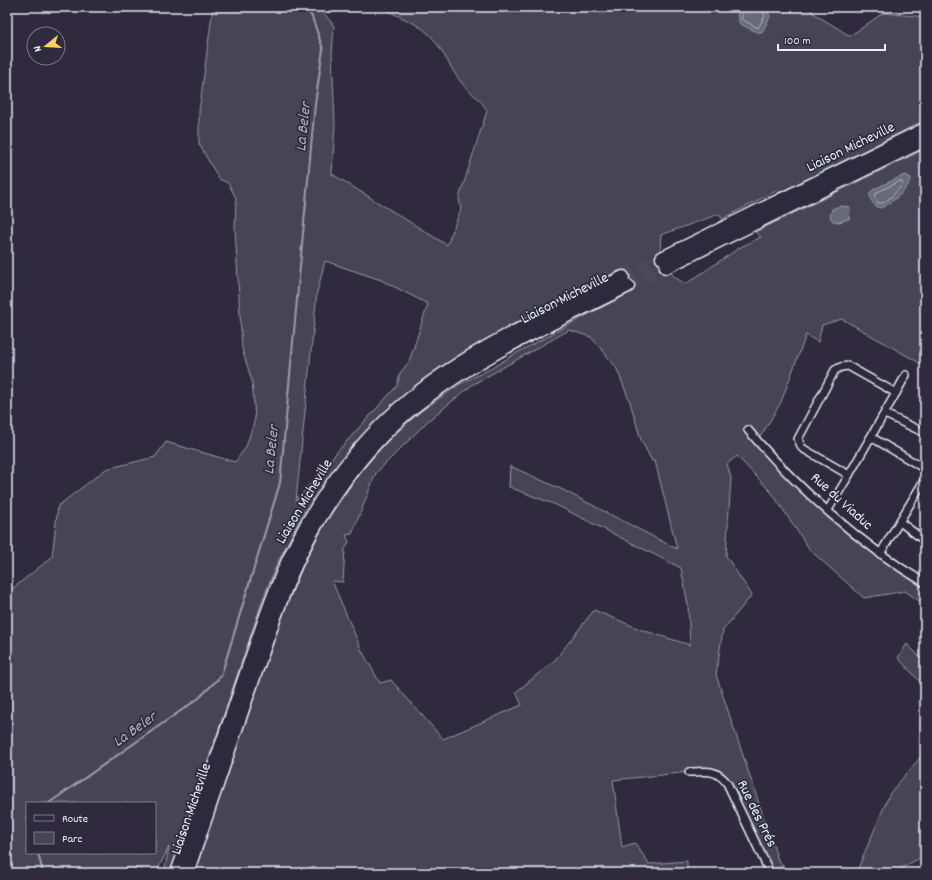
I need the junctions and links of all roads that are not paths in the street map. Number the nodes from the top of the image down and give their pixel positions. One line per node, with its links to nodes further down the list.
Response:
1 (925, 129): 2 (highway, Liaison Micheville)
2 (925, 140)
3 (906, 375): 4 (street)
4 (896, 393): 5 (street); 10 (street)
5 (884, 414): 7 (street); 8 (street)
6 (748, 430): 12 (street, Rue du Viaduc)
7 (925, 433)
8 (871, 437): 9 (street); 10 (street)
9 (925, 469)
10 (849, 475): 12 (street)
11 (925, 479): 13 (street)
12 (828, 510): 15 (street, Rue du Viaduc)
13 (900, 522): 14 (street); 15 (street)
14 (925, 541)
15 (880, 554): 16 (street, Rue du Viaduc)
16 (925, 584)
17 (690, 772): 20 (street, Rue des Prés)
18 (177, 873): 19 (highway, Liaison Micheville)
19 (186, 873)
20 (770, 873)

